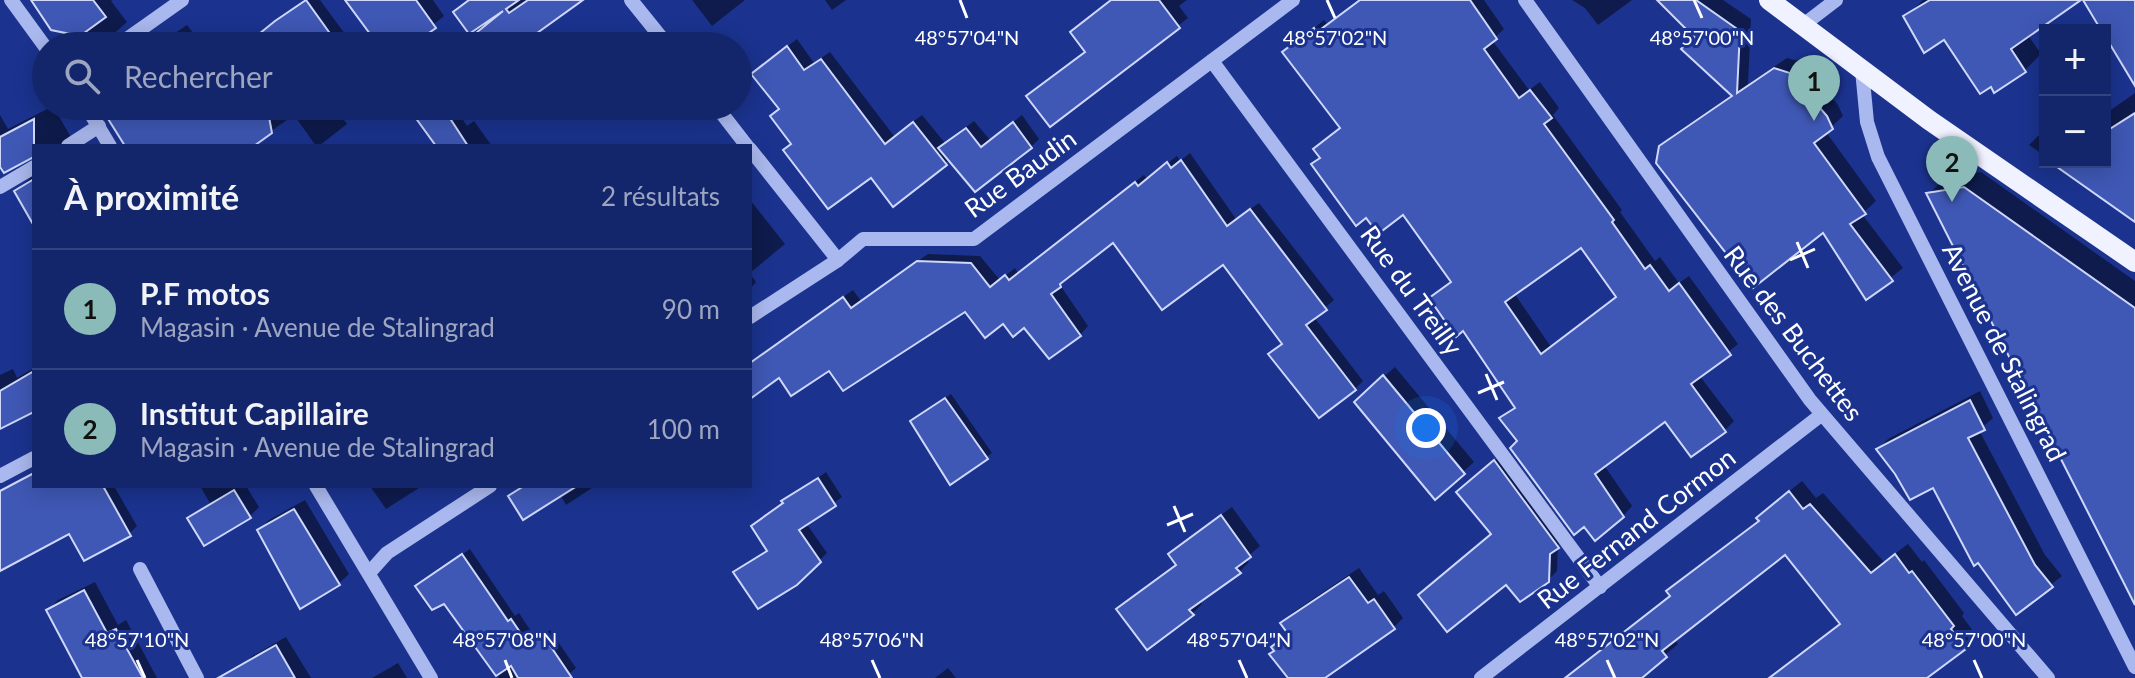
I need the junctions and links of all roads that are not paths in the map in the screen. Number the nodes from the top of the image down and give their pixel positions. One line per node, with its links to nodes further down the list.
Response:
1 (11, 0): 9 (street)
2 (182, 0): 10 (street)
3 (631, 0): 11 (street)
4 (1293, 0): 12 (street, Rue Baudin)
5 (1525, 0): 26 (street, Rue des Buchettes)
6 (1769, 0): 8 (main road)
7 (1836, 0): 8 (street)
8 (1802, 26): 13 (main road)
9 (34, 32)
10 (137, 32)
11 (657, 32)
12 (1212, 61): 23 (street, Rue Baudin); 33 (street, Rue du Treilly)
13 (1862, 70): 24 (main road); 34 (street, Avenue de Stalingrad)
14 (95, 120): 16 (street)
15 (727, 120): 19 (street)
16 (99, 126): 17 (street); 18 (street)
17 (71, 144)
18 (109, 144)
19 (746, 144)
20 (752, 152): 23 (street)
21 (32, 168): 22 (street)
22 (0, 187)
23 (838, 260): 25 (street, Rue Baudin)
24 (2135, 262)
25 (752, 316)
26 (1821, 415): 33 (street, Rue Fernand Cormon); 38 (street, Rue des Buchettes)
27 (32, 459): 28 (street)
28 (0, 476)
29 (317, 488): 32 (street)
30 (487, 488): 32 (street)
31 (140, 569): 35 (street)
32 (369, 573): 36 (street)
33 (1600, 587): 37 (street, Rue Fernand Cormon)
34 (2135, 667)
35 (197, 678)
36 (431, 678)
37 (1481, 678)
38 (2048, 678)

